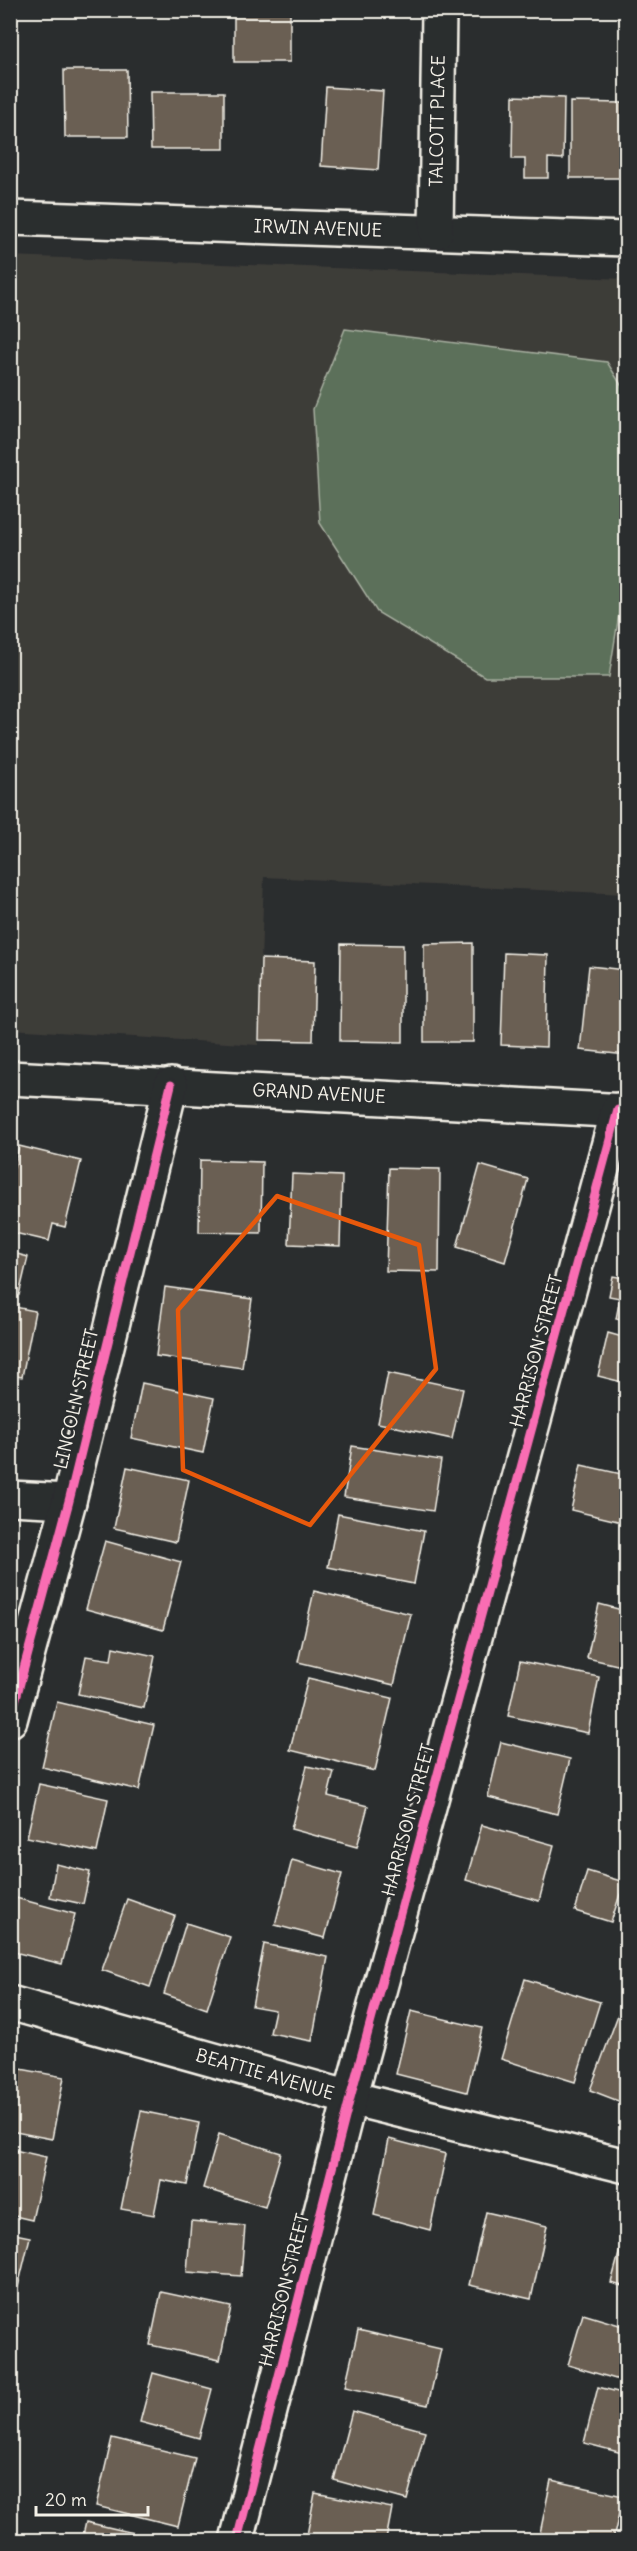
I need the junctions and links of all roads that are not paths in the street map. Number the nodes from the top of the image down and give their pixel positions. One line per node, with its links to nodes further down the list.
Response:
1 (439, 10): 3 (street, TALCOTT PLACE)
2 (10, 218): 3 (street, IRWIN AVENUE)
3 (436, 232): 4 (street, IRWIN AVENUE)
4 (627, 239)
5 (10, 1078): 6 (street, GRAND AVENUE)
6 (171, 1085): 7 (street, GRAND AVENUE); 9 (street, LINCOLN STREET)
7 (622, 1110): 12 (street, HARRISON STREET)
8 (10, 1498): 9 (street)
9 (69, 1501): 10 (street, LINCOLN STREET)
10 (10, 1720)
11 (10, 2003): 12 (street, BEATTIE AVENUE)
12 (350, 2097): 13 (street, BEATTIE AVENUE); 14 (street, HARRISON STREET)
13 (627, 2166)
14 (237, 2541)

